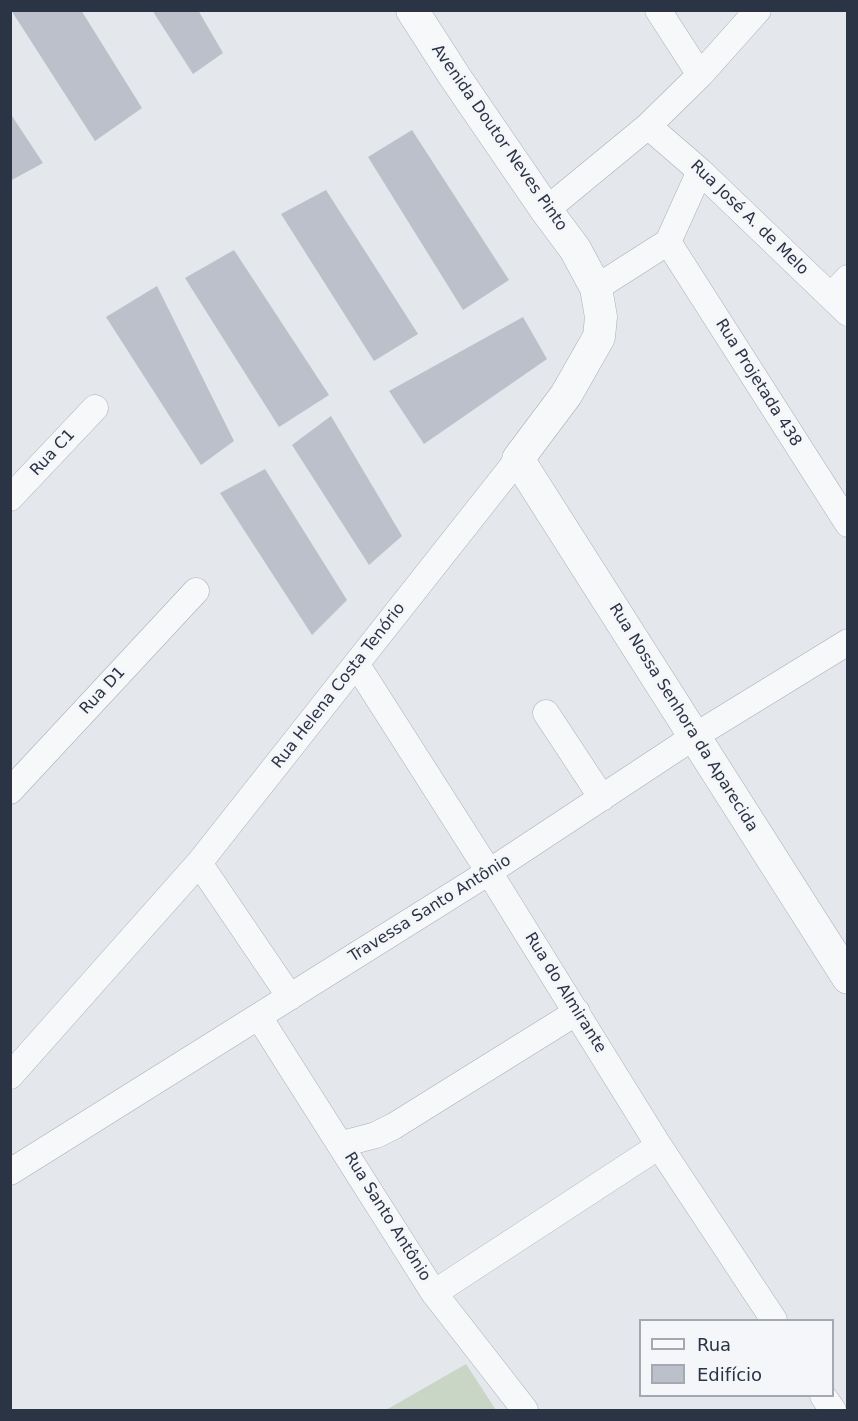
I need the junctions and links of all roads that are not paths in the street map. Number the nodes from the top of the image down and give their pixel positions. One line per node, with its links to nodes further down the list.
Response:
1 (412, 10): 7 (street, Avenida Doutor Neves Pinto)
2 (658, 10): 4 (street)
3 (758, 10): 4 (street)
4 (700, 75): 5 (street)
5 (648, 126): 6 (street, Rua José A. de Melo); 7 (street)
6 (700, 171): 8 (street); 10 (street, Rua José A. de Melo)
7 (546, 210): 9 (street, Avenida Doutor Neves Pinto)
8 (668, 242): 9 (street); 14 (street, Rua Projetada 438)
9 (591, 277): 12 (street, Rua Helena Costa Tenório)
10 (842, 296)
11 (95, 408): 13 (street, Rua C1)
12 (518, 459): 17 (street, Rua Helena Costa Tenório); 19 (street, Rua Nossa Senhora da Aparecida)
13 (10, 498)
14 (848, 524)
15 (196, 591): 20 (street, Rua D1)
16 (848, 642): 19 (street, Travessa Santo Antônio)
17 (357, 665): 22 (street, Rua Helena Costa Tenório); 23 (street, Rua do Almirante)
18 (546, 713): 21 (street)
19 (695, 736): 21 (street, Travessa Santo Antônio); 24 (street, Rua Nossa Senhora da Aparecida)
20 (10, 791)
21 (602, 798): 23 (street, Travessa Santo Antônio)
22 (199, 863): 25 (street); 28 (street, Rua Helena Costa Tenório)
23 (489, 872): 25 (street, Travessa Santo Antônio); 26 (street, Rua do Almirante)
24 (842, 958)
25 (290, 997): 27 (street, Travessa Santo Antônio)
26 (577, 1012): 29 (street); 30 (street, Rua do Almirante)
27 (259, 1017): 29 (street, Rua Santo Antônio); 31 (street, Travessa Santo Antônio)
28 (10, 1076)
29 (342, 1144): 32 (street, Rua Santo Antônio)
30 (659, 1146): 32 (street); 33 (street, Rua do Almirante)
31 (10, 1172)
32 (434, 1293): 35 (street, Rua Santo Antônio)
33 (773, 1319)
34 (824, 1397): 36 (street)
35 (525, 1410)
36 (833, 1410)

